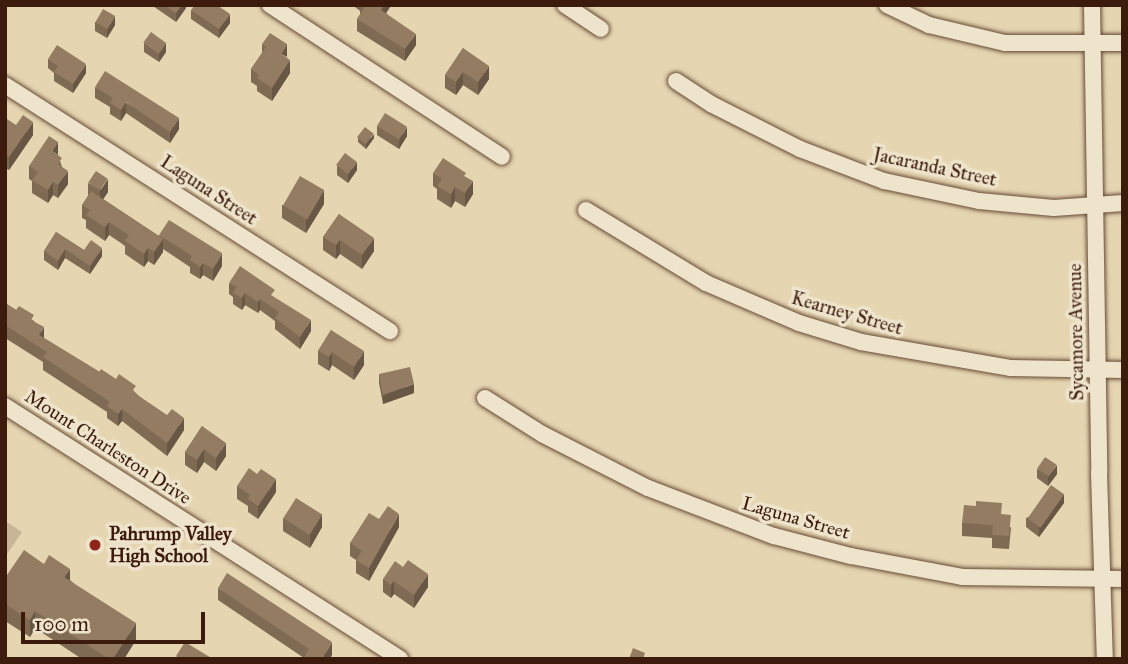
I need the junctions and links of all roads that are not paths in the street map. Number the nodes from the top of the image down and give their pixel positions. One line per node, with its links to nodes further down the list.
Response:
1 (270, 5): 10 (street)
2 (565, 5): 5 (street)
3 (887, 5): 7 (street)
4 (1092, 5): 7 (street, Sycamore Avenue)
5 (601, 29)
6 (1123, 43): 7 (street)
7 (1094, 44): 12 (street, Sycamore Avenue)
8 (676, 81): 12 (street, Jacaranda Street)
9 (5, 85): 14 (street, Laguna Street)
10 (502, 157)
11 (1123, 203): 12 (street, Jacaranda Street)
12 (1096, 207): 16 (street, Sycamore Avenue)
13 (586, 210): 16 (street, Kearney Street)
14 (390, 331)
15 (1123, 370): 16 (street, Kearney Street)
16 (1097, 371): 20 (street, Sycamore Avenue)
17 (485, 398): 20 (street, Laguna Street)
18 (5, 406): 21 (street, Mount Charleston Drive)
19 (1123, 579): 20 (street, Laguna Street)
20 (1104, 580): 22 (street, Sycamore Avenue)
21 (400, 659)
22 (1105, 659)

